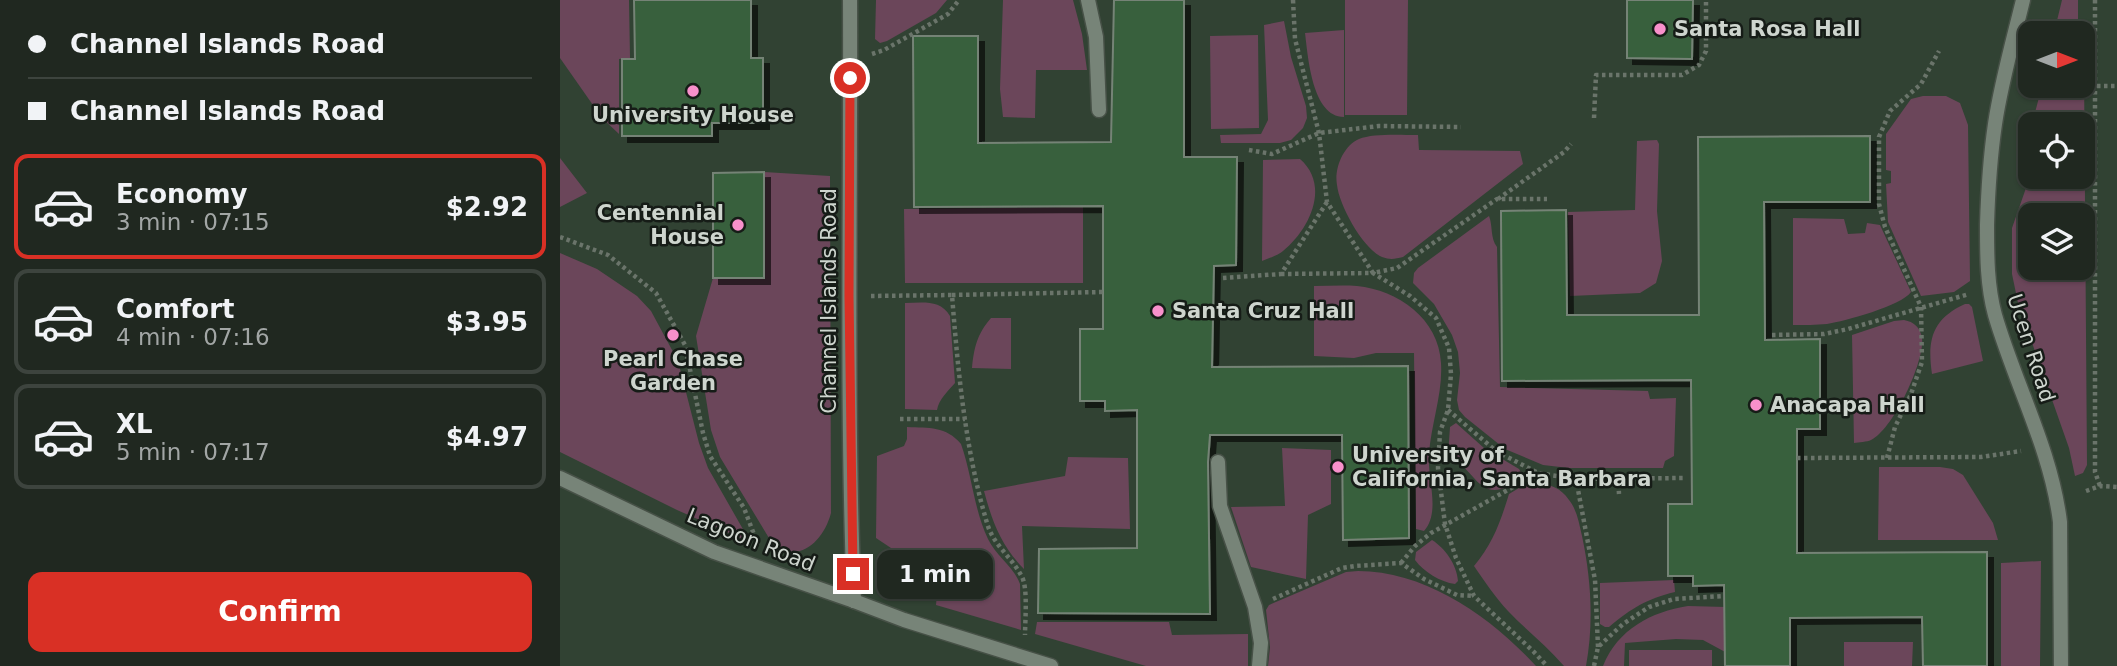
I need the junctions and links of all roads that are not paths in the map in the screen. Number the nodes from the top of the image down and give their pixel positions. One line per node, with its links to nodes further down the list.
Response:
1 (850, 0): 7 (street, Channel Islands Road)
2 (1088, 0): 4 (street)
3 (2023, 0): 10 (street, Ucen Road)
4 (1099, 110)
5 (1218, 462): 9 (street)
6 (560, 478): 7 (street, Lagoon Road)
7 (854, 601): 8 (street, Lagoon Road)
8 (1051, 666)
9 (1259, 666)
10 (2061, 666)

